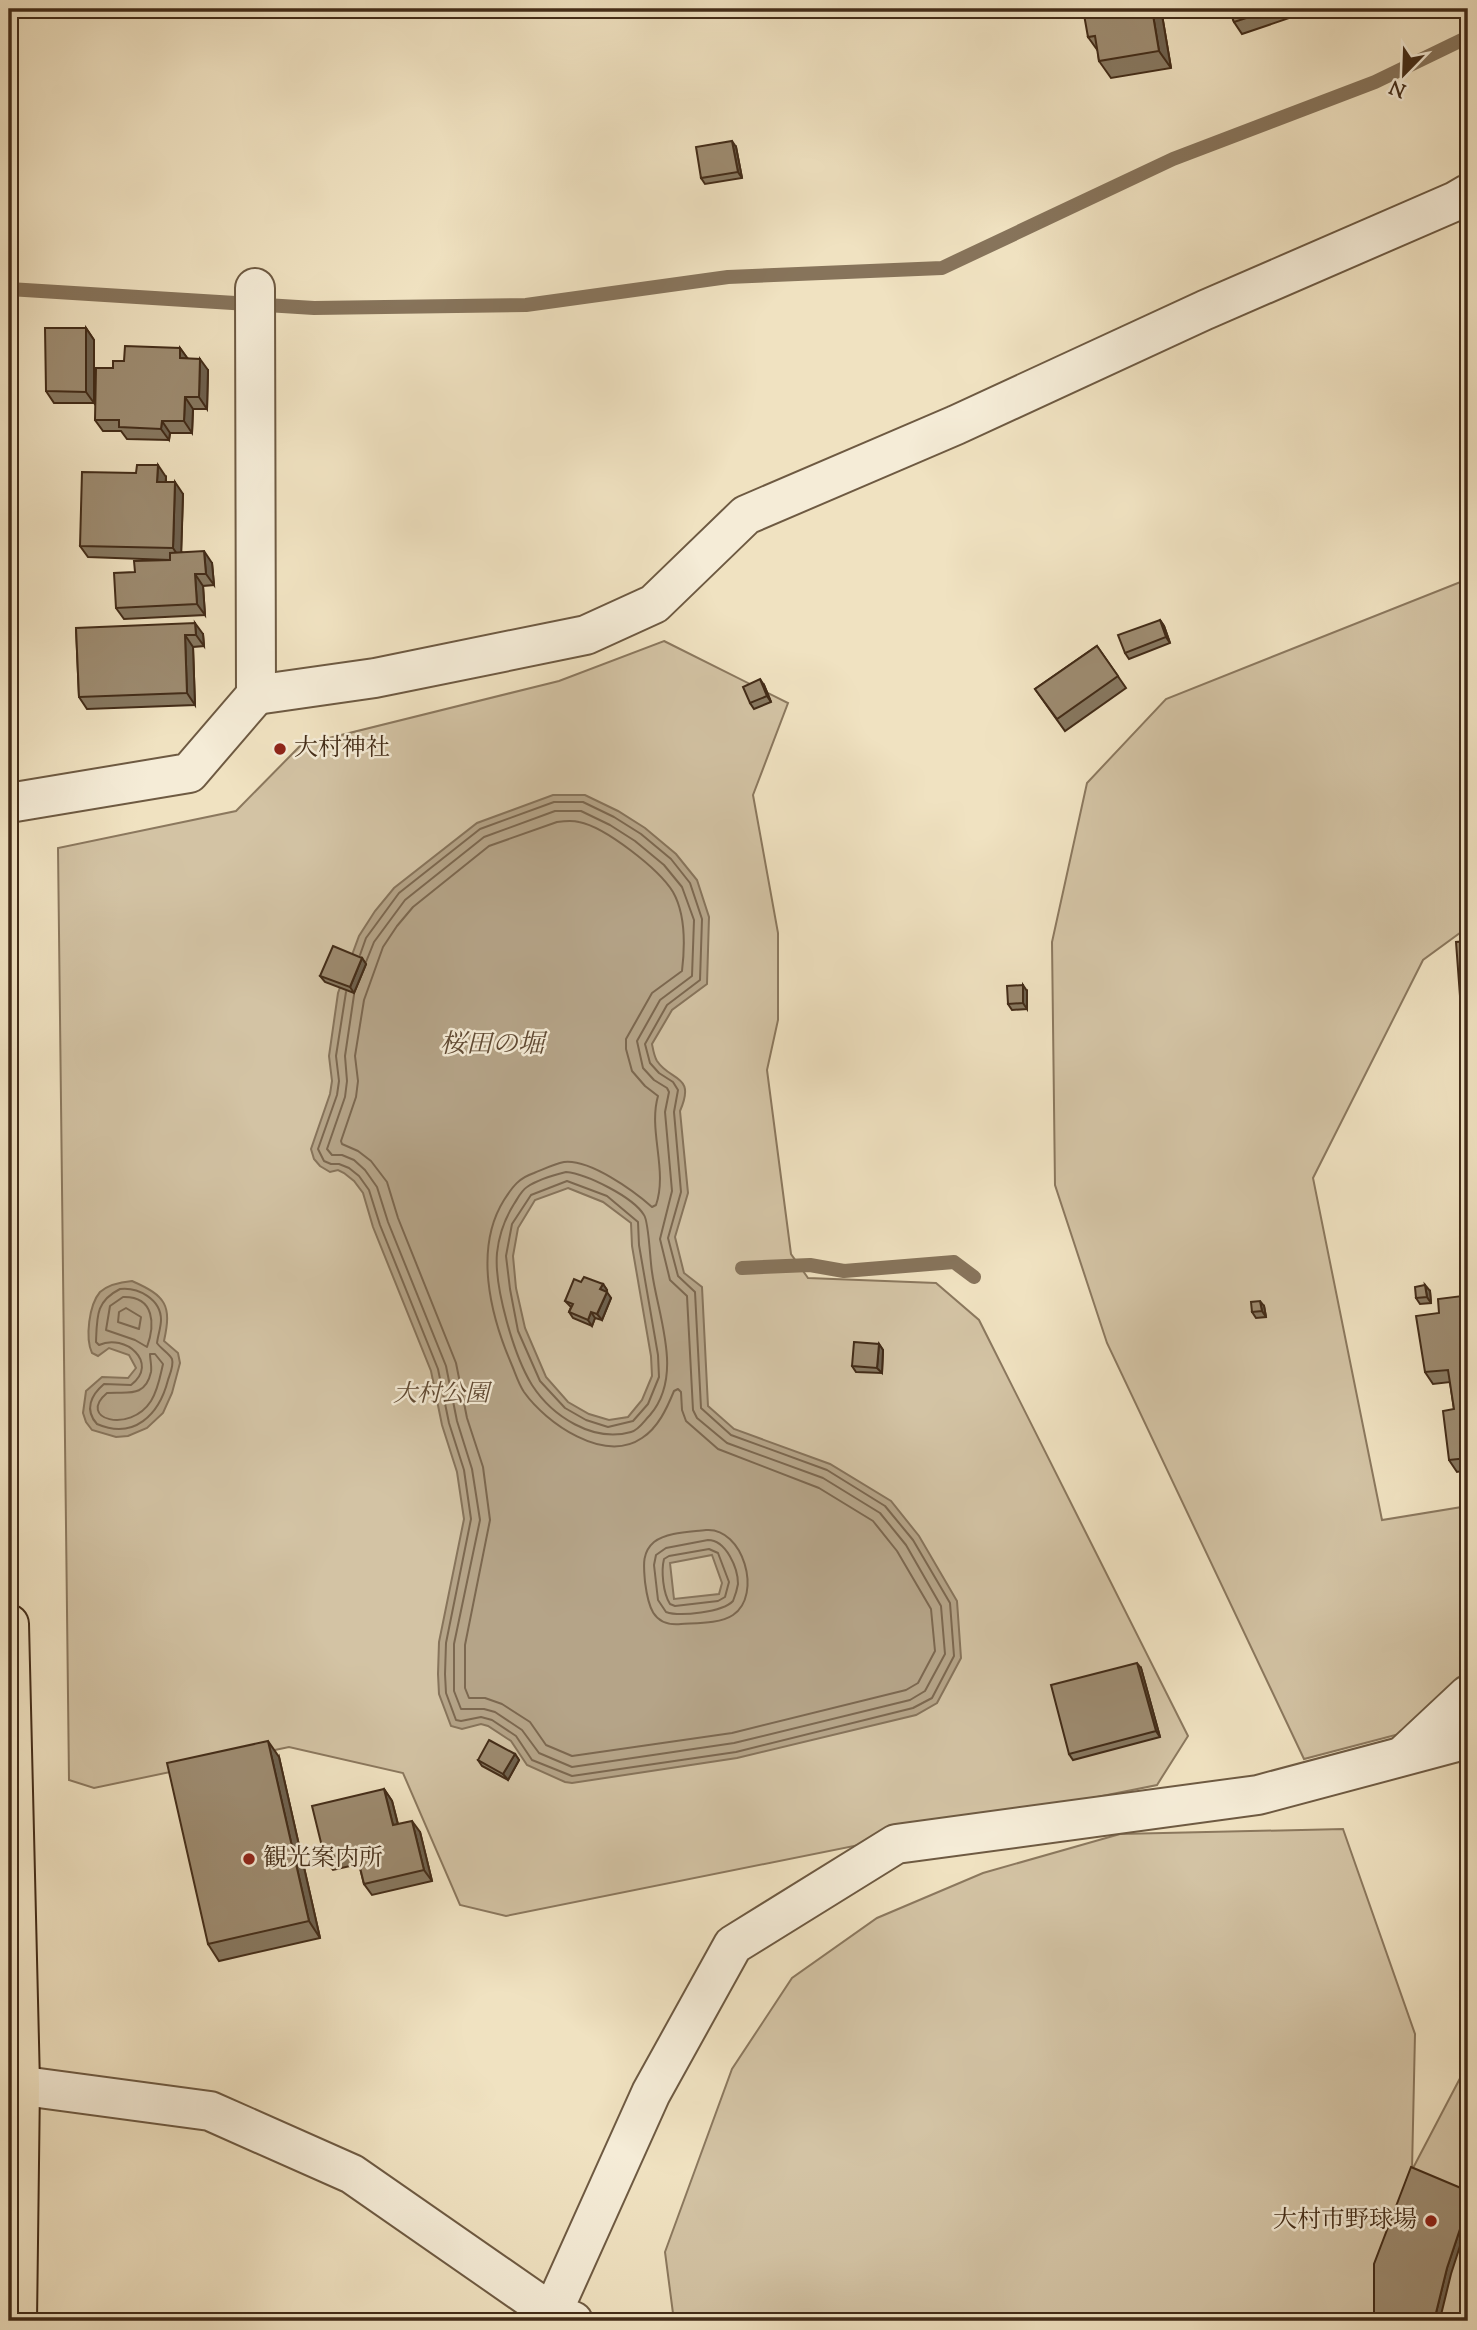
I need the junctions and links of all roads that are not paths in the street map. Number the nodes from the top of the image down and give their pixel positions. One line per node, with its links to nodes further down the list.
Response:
1 (1468, 194): 3 (street)
2 (255, 288): 3 (street)
3 (256, 695): 4 (street)
4 (9, 803)
5 (9, 1624): 9 (highway)
6 (1468, 1695): 8 (street)
7 (1468, 1739): 8 (street)
8 (1404, 1755): 10 (street)
9 (14, 2084): 10 (street); 11 (highway)
10 (563, 2317)
11 (17, 2321)

